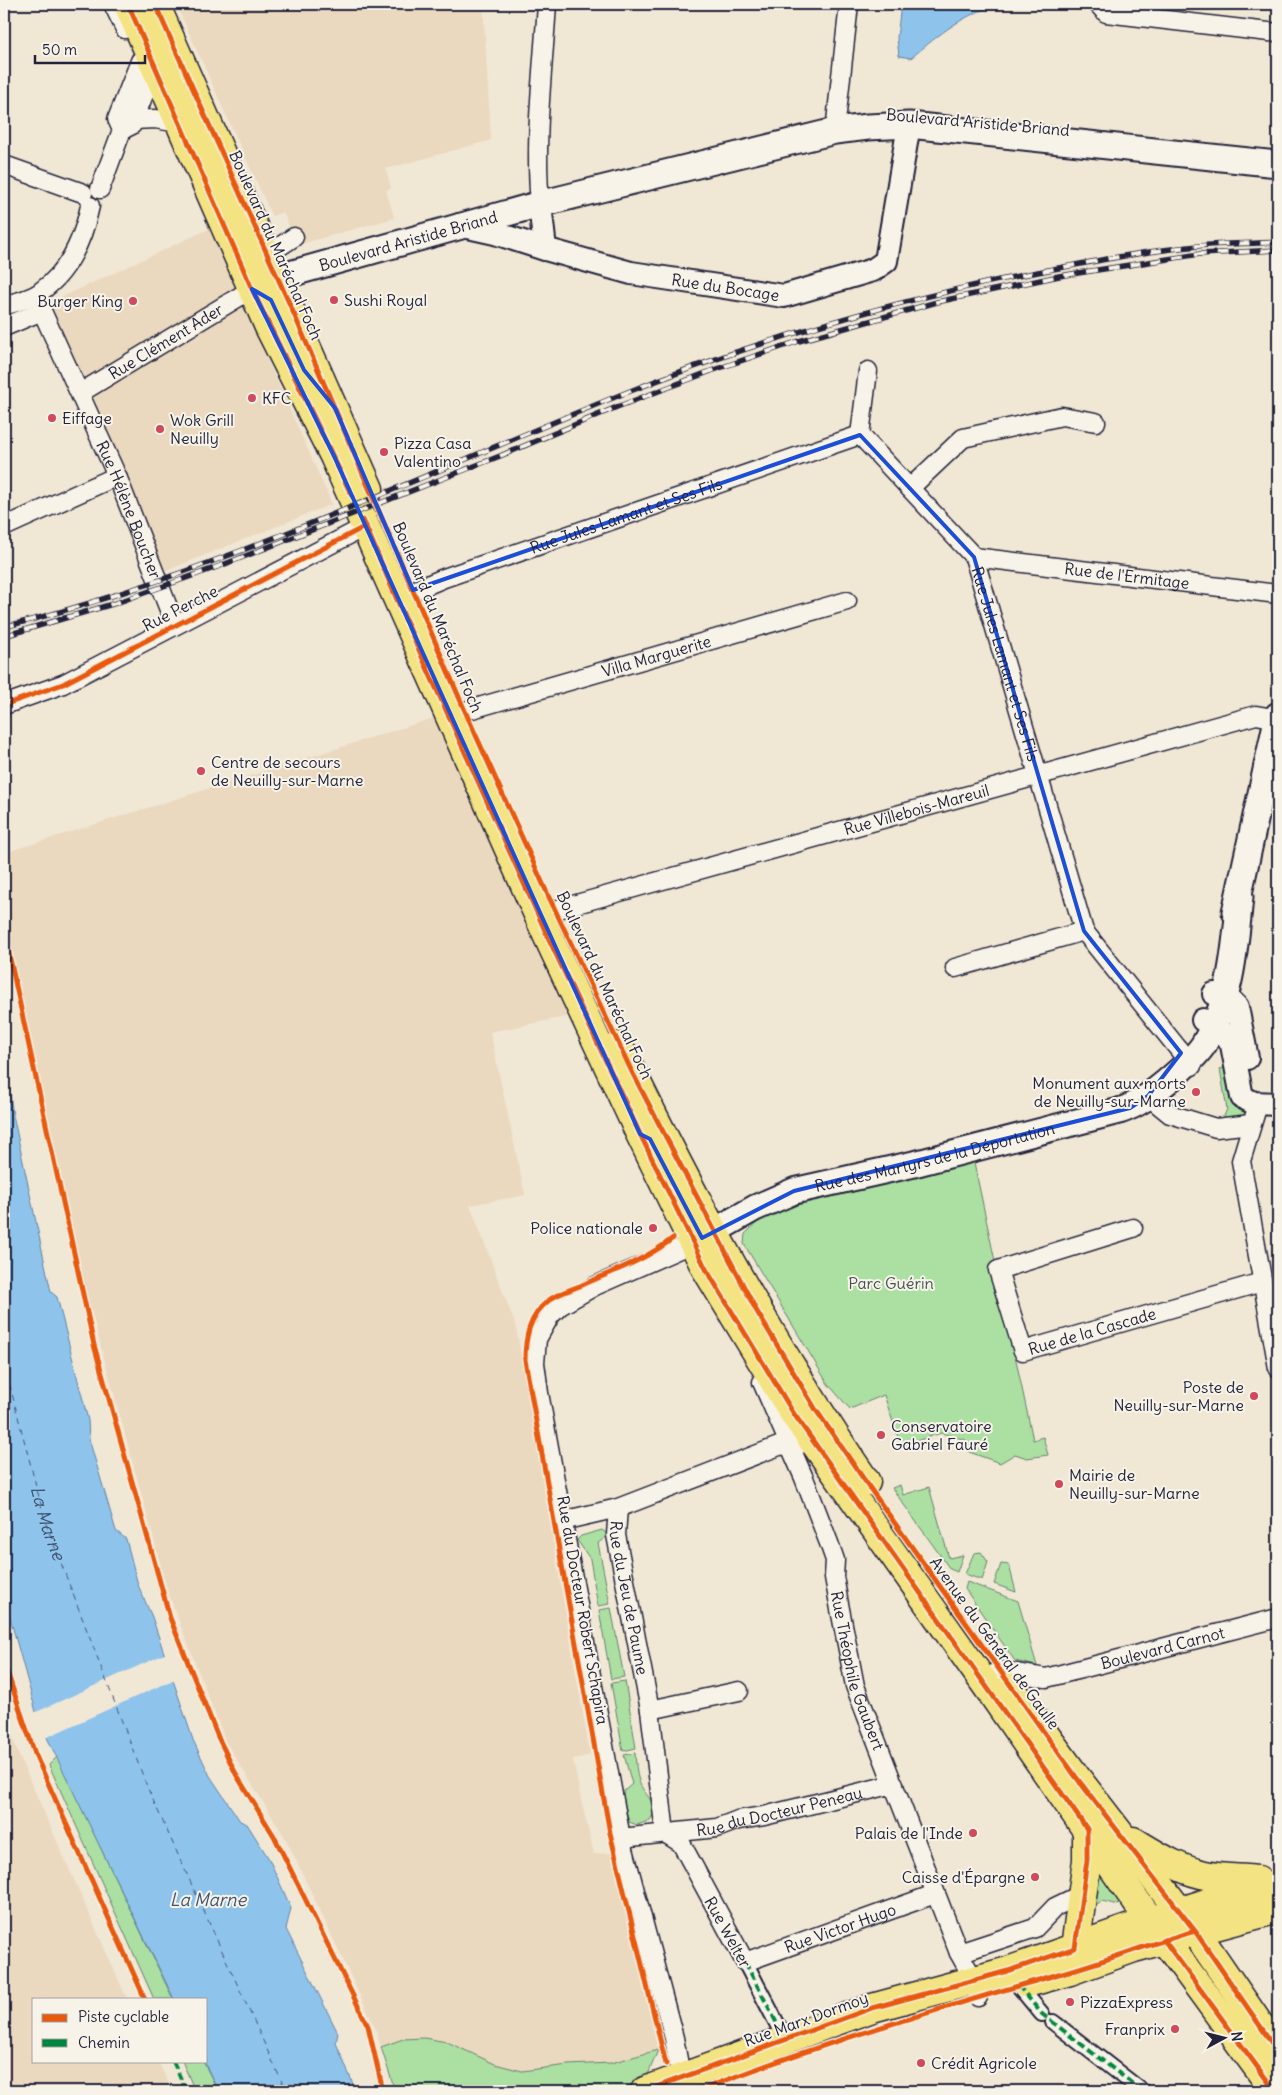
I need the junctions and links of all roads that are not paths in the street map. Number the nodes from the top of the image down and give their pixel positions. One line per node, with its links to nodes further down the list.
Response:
1 (114, 4): 8 (street)
2 (128, 4): 8 (main road, Boulevard du Maréchal Foch)
3 (155, 4): 8 (main road, Boulevard du Maréchal Foch)
4 (547, 4): 17 (street)
5 (849, 4): 11 (street)
6 (1098, 4): 7 (street)
7 (1278, 33)
8 (156, 57): 9 (main road, Boulevard du Maréchal Foch); 10 (street); 22 (main road, Boulevard du Maréchal Foch)
9 (179, 123): 10 (street); 18 (main road, Boulevard du Maréchal Foch)
10 (128, 125): 16 (street)
11 (835, 125): 12 (main road, Boulevard Aristide Briand); 13 (main road, Boulevard Aristide Briand); 17 (main road, Boulevard Aristide Briand)
12 (908, 125): 14 (main road, Boulevard Aristide Briand); 21 (street, Rue du Bocage)
13 (1278, 152)
14 (1278, 164)
15 (4, 165): 16 (street)
16 (91, 196): 24 (street)
17 (540, 204): 19 (main road, Boulevard Aristide Briand); 21 (street)
18 (220, 213): 22 (main road); 23 (main road, Boulevard du Maréchal Foch)
19 (459, 225): 21 (street, Rue du Bocage); 22 (main road, Boulevard Aristide Briand)
20 (294, 237): 22 (street)
21 (545, 249)
22 (273, 267): 23 (main road, Boulevard Aristide Briand); 28 (main road, Boulevard du Maréchal Foch)
23 (252, 289): 27 (street, Rue Clément Ader); 28 (main road); 33 (main road, Boulevard du Maréchal Foch)
24 (4, 306)
25 (4, 327): 27 (street, Rue Hélène Boucher)
26 (868, 371): 30 (street)
27 (80, 393): 31 (street, Rue Hélène Boucher)
28 (335, 408): 36 (main road, Boulevard du Maréchal Foch)
29 (1096, 422): 32 (street)
30 (860, 435): 32 (street, Rue Jules Lamant et Ses Fils); 36 (street, Rue Jules Lamant et Ses Fils)
31 (117, 476): 34 (street); 39 (street, Rue Hélène Boucher)
32 (910, 488): 35 (street, Rue Jules Lamant et Ses Fils)
33 (366, 526): 39 (street, Rue Perche); 54 (main road, Boulevard du Maréchal Foch)
34 (4, 527)
35 (974, 556): 37 (street, Rue de l'Ermitage); 43 (street, Rue Jules Lamant et Ses Fils)
36 (413, 591): 41 (main road, Boulevard du Maréchal Foch)
37 (1278, 594)
38 (848, 601): 41 (street, Villa Marguerite)
39 (175, 625): 40 (street, Rue Perche)
40 (4, 705)
41 (465, 711): 44 (main road, Boulevard du Maréchal Foch)
42 (1278, 718): 43 (street, Rue Villebois-Mareuil); 47 (main road, Rue des Martyrs de la Déportation)
43 (1038, 776): 44 (street, Rue Villebois-Mareuil); 45 (street, Rue Jules Lamant et Ses Fils)
44 (555, 910): 54 (main road, Boulevard du Maréchal Foch)
45 (1084, 931): 46 (street); 49 (street, Rue Jules Lamant et Ses Fils)
46 (954, 968)
47 (1220, 996): 48 (main road, Rue des Martyrs de la Déportation); 52 (street)
48 (1209, 1023): 49 (main road, Rue des Martyrs de la Déportation); 52 (street)
49 (1188, 1060): 50 (main road, Rue des Martyrs de la Déportation)
50 (1148, 1096): 52 (street); 54 (main road, Rue des Martyrs de la Déportation)
51 (1278, 1104): 52 (street)
52 (1253, 1114): 55 (street)
53 (1133, 1228): 55 (street, Rue de la Cascade)
54 (709, 1235): 57 (main road, Avenue du Général de Gaulle); 57 (main road, Avenue du Général de Gaulle); 59 (street, Rue du Docteur Robert Schapira)
55 (1262, 1282): 56 (street)
56 (1278, 1368)
57 (811, 1439): 58 (street, Rue du Jeu de Paume); 61 (main road, Avenue du Général de Gaulle); 66 (street, Rue Théophile Gaubert); 67 (main road, Avenue du Général de Gaulle)
58 (618, 1508): 59 (street); 65 (street, Rue du Jeu de Paume)
59 (562, 1521): 70 (street, Rue du Docteur Robert Schapira)
60 (1278, 1618): 62 (street, Boulevard Carnot)
61 (998, 1670): 62 (street, Boulevard Carnot); 64 (main road, Avenue du Général de Gaulle)
62 (1046, 1678): 64 (street)
63 (739, 1691): 65 (street)
64 (1025, 1708): 69 (main road, Avenue du Général de Gaulle)
65 (650, 1710): 68 (street, Rue du Jeu de Paume)
66 (894, 1784): 68 (street, Rue du Docteur Peneau); 72 (street, Rue Théophile Gaubert)
67 (1087, 1829): 73 (main road); 75 (main road, Avenue du Général de Gaulle)
68 (665, 1833): 70 (street, Rue du Docteur Peneau); 78 (street, Rue Welter)
69 (1120, 1833): 71 (main road); 74 (main road, Avenue du Général de Gaulle)
70 (620, 1838): 83 (street, Rue du Docteur Robert Schapira)
71 (1278, 1892): 74 (main road)
72 (934, 1894): 77 (street, Rue Théophile Gaubert); 78 (street, Rue Victor Hugo)
73 (1082, 1894): 76 (main road); 77 (street)
74 (1187, 1922): 75 (main road); 82 (main road, Avenue du Général de Gaulle)
75 (1157, 1930): 76 (main road, Rue Marx Dormoy); 79 (main road, Rue Marx Dormoy); 86 (main road, Avenue du Général de Gaulle)
76 (1070, 1950): 80 (main road, Rue Marx Dormoy)
77 (959, 1954): 80 (street, Rue Théophile Gaubert)
78 (745, 1962): 81 (street, Rue Welter)
79 (1018, 1985): 80 (main road, Rue Marx Dormoy); 85 (street)
80 (976, 1989): 81 (main road, Rue Marx Dormoy); 83 (main road, Rue Marx Dormoy)
81 (785, 2039): 83 (main road, Rue Marx Dormoy)
82 (1278, 2052)
83 (688, 2086): 84 (main road, Rue Marx Dormoy)
84 (645, 2091)
85 (1142, 2091)
86 (1275, 2091)

